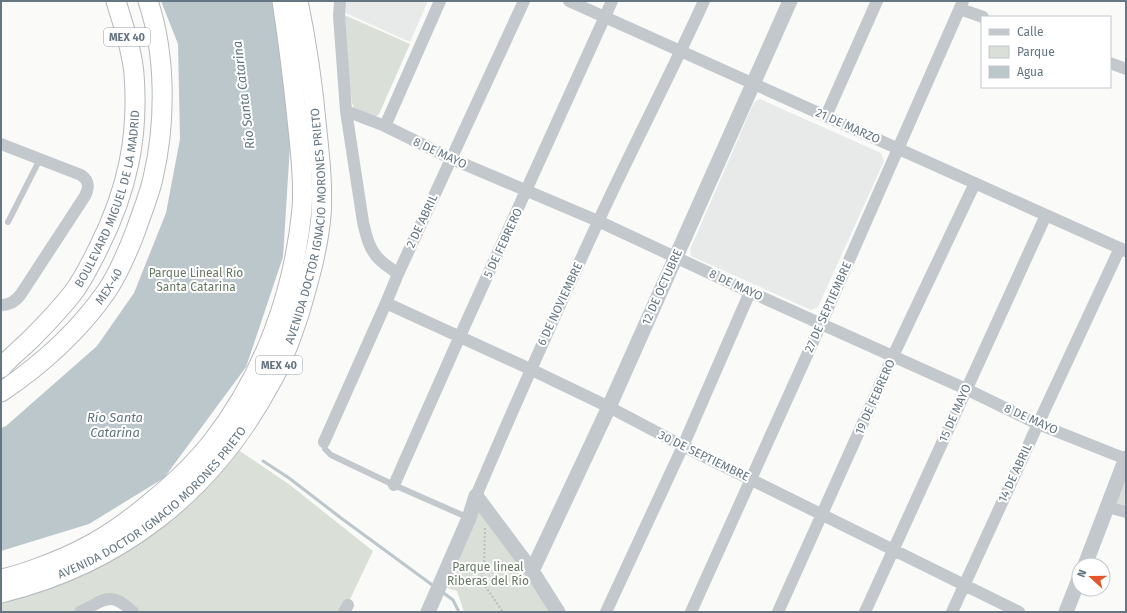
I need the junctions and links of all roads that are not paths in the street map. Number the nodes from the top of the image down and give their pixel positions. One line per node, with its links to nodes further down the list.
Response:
1 (116, 1): 41 (highway, BOULEVARD MIGUEL DE LA MADRID / MEX 40)
2 (148, 1): 44 (highway, MEX-40 / MEX 40)
3 (282, 1): 60 (highway, AVENIDA DOCTOR IGNACIO MORONES PRIETO / MEX 40)
4 (298, 1): 62 (highway, AVENIDA DOCTOR IGNACIO MORONES PRIETO / MEX 40)
5 (340, 1): 20 (street)
6 (440, 1): 22 (street)
7 (524, 1): 26 (street, 2 DE ABRIL)
8 (569, 1): 15 (street, 21 DE MARZO)
9 (612, 1): 15 (street, 5 DE FEBRERO)
10 (704, 1): 16 (street, 6 DE NOVIEMBRE)
11 (790, 1): 19 (street, 12 DE OCTUBRE)
12 (877, 1): 21 (street)
13 (961, 5): 14 (street); 24 (street, 27 DE SEPTIEMBRE)
14 (981, 16)
15 (605, 17): 16 (street, 21 DE MARZO); 28 (street, 5 DE FEBRERO)
16 (681, 50): 19 (street, 21 DE MARZO); 30 (street, 6 DE NOVIEMBRE)
17 (1111, 63): 18 (street)
18 (1126, 69)
19 (753, 84): 21 (street, 21 DE MARZO); 33 (street, 12 DE OCTUBRE)
20 (346, 111): 22 (street, 8 DE MAYO); 34 (street)
21 (826, 116): 24 (street, 21 DE MARZO)
22 (385, 126): 26 (street, 8 DE MAYO)
23 (1, 144): 25 (street)
24 (899, 149): 27 (street, 21 DE MARZO); 38 (street, 27 DE SEPTIEMBRE)
25 (40, 159): 31 (lane); 37 (street)
26 (452, 159): 28 (street, 8 DE MAYO); 34 (street, 2 DE ABRIL)
27 (975, 183): 29 (street, 21 DE MARZO); 40 (street, 19 DE FEBRERO)
28 (526, 191): 30 (street, 8 DE MAYO); 39 (street, 5 DE FEBRERO)
29 (1046, 215): 32 (street, 21 DE MARZO); 43 (street, 15 DE MAYO)
30 (598, 221): 33 (street, 8 DE MAYO); 42 (street, 6 DE NOVIEMBRE)
31 (8, 222)
32 (1123, 250): 46 (street, 14 DE ABRIL)
33 (675, 257): 35 (street, 8 DE MAYO); 45 (street, 12 DE OCTUBRE)
34 (398, 274): 36 (street, 2 DE ABRIL)
35 (750, 292): 38 (street, 8 DE MAYO); 48 (street)
36 (386, 303): 39 (street, 30 DE SEPTIEMBRE); 47 (street, 2 DE ABRIL)
37 (2, 305)
38 (821, 324): 40 (street, 8 DE MAYO); 50 (street, 27 DE SEPTIEMBRE)
39 (460, 336): 42 (street, 30 DE SEPTIEMBRE); 51 (street, 5 DE FEBRERO)
40 (893, 356): 43 (street, 8 DE MAYO); 55 (street, 19 DE FEBRERO)
41 (1, 368)
42 (530, 369): 45 (street, 30 DE SEPTIEMBRE); 52 (street, 6 DE NOVIEMBRE)
43 (966, 389): 46 (street, 8 DE MAYO); 57 (street, 15 DE MAYO)
44 (1, 392)
45 (609, 407): 48 (street, 30 DE SEPTIEMBRE); 59 (street, 12 DE OCTUBRE)
46 (1038, 424): 49 (street, 8 DE MAYO); 61 (street, 14 DE ABRIL)
47 (324, 442): 51 (lane)
48 (683, 446): 50 (street, 30 DE SEPTIEMBRE); 69 (street)
49 (1126, 458): 53 (street)
50 (751, 479): 55 (street, 30 DE SEPTIEMBRE); 70 (street, 27 DE SEPTIEMBRE)
51 (394, 485): 56 (lane)
52 (476, 496): 56 (street, 6 DE NOVIEMBRE); 59 (street)
53 (1108, 507): 54 (street); 58 (street)
54 (1126, 512)
55 (822, 514): 57 (street, 30 DE SEPTIEMBRE); 71 (street, 19 DE FEBRERO)
56 (469, 518): 67 (street, 6 DE NOVIEMBRE)
57 (893, 550): 61 (street, 30 DE SEPTIEMBRE); 72 (street, 15 DE MAYO)
58 (1088, 557)
59 (532, 571): 68 (street)
60 (1, 579)
61 (964, 585): 73 (street, 14 DE ABRIL); 74 (street, 30 DE SEPTIEMBRE)
62 (1, 593)
63 (1072, 597): 75 (street)
64 (95, 608): 65 (street); 66 (street)
65 (80, 612)
66 (133, 612)
67 (428, 612)
68 (558, 612)
69 (606, 612)
70 (691, 612)
71 (778, 612)
72 (865, 612)
73 (952, 612)
74 (1020, 612)
75 (1066, 612)

